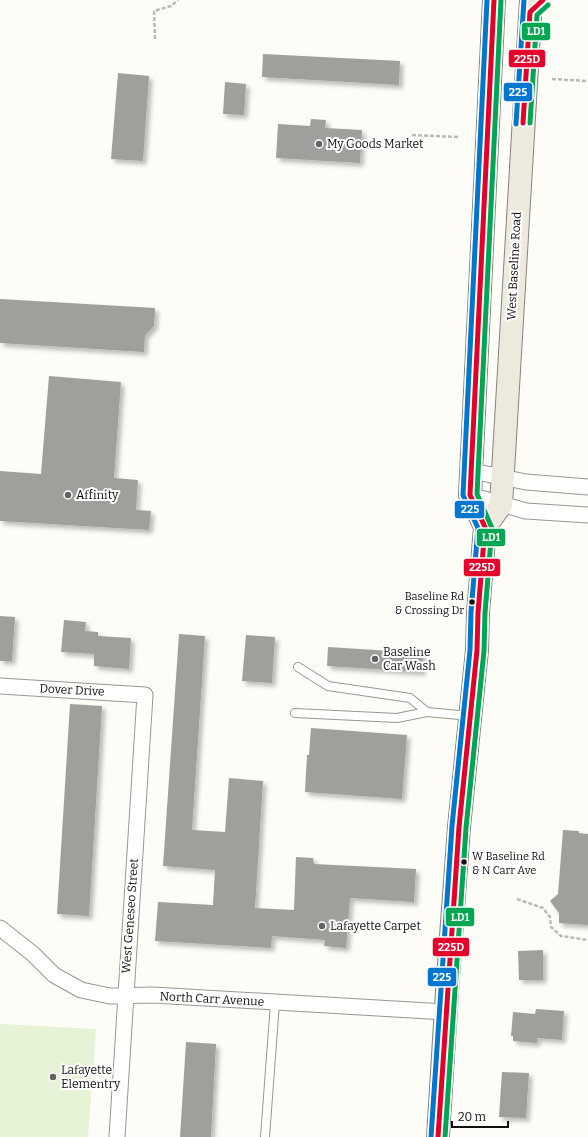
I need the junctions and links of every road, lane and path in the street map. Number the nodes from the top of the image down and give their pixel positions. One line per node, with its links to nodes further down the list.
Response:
1 (178, 0): 5 (path)
2 (482, 0): 4 (main road)
3 (534, 4): 11 (main road, West Baseline Road)
4 (494, 9): 10 (main road)
5 (154, 39)
6 (552, 79): 7 (path)
7 (588, 81)
8 (412, 135): 9 (path)
9 (458, 137)
10 (472, 470): 11 (street); 13 (main road)
11 (502, 478): 12 (street); 14 (main road, West Baseline Road)
12 (588, 487)
13 (470, 495): 14 (street); 16 (main road)
14 (501, 505): 15 (street); 16 (main road)
15 (588, 515)
16 (485, 527): 22 (main road)
17 (298, 667): 20 (lane)
18 (0, 686): 19 (street, Dover Drive)
19 (145, 695): 26 (street, West Geneseo Street)
20 (427, 712): 21 (lane); 22 (lane)
21 (295, 713)
22 (471, 716): 28 (main road)
23 (517, 899): 25 (path)
24 (0, 928): 26 (street, North Carr Avenue)
25 (588, 940)
26 (126, 995): 27 (street, North Carr Avenue); 29 (street, West Geneseo Street)
27 (275, 1003): 28 (street, North Carr Avenue); 30 (lane)
28 (446, 1012): 31 (main road)
29 (117, 1137)
30 (265, 1137)
31 (438, 1137)

